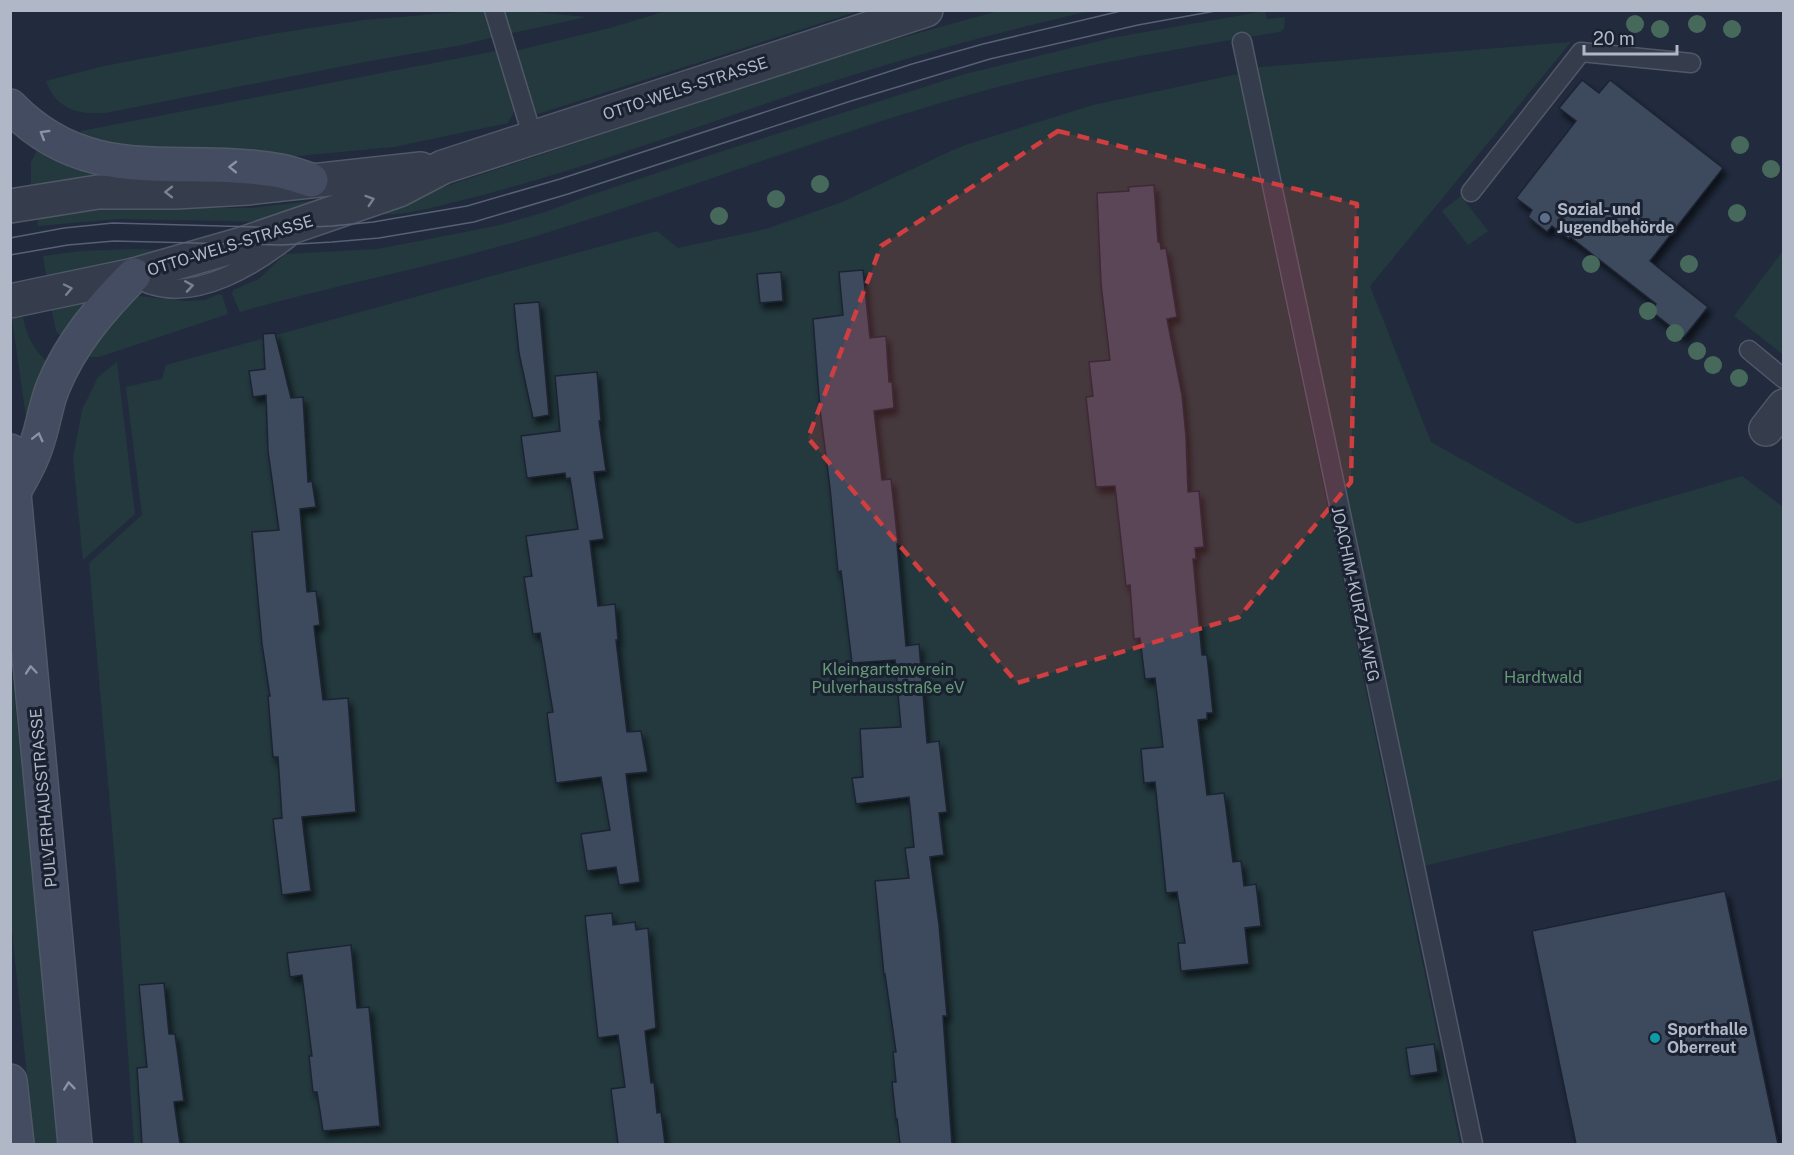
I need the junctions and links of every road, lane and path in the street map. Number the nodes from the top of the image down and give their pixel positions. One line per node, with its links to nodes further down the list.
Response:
1 (494, 10): 6 (lane)
2 (926, 10): 6 (street, OTTO-WELS-STRASSE)
3 (1242, 42): 20 (lane, JOACHIM-KURZAJ-WEG)
4 (1691, 63): 9 (lane)
5 (10, 106): 8 (main road, one-way to 5)
6 (533, 138): 7 (street, OTTO-WELS-STRASSE)
7 (443, 167): 8 (street, OTTO-WELS-STRASSE); 11 (street, OTTO-WELS-STRASSE, one-way to 7)
8 (311, 180): 10 (street, OTTO-WELS-STRASSE, one-way to 10)
9 (1471, 192)
10 (10, 206)
11 (134, 275): 12 (street, OTTO-WELS-STRASSE, one-way to 11); 16 (main road, one-way to 11)
12 (10, 301)
13 (1749, 350): 14 (lane)
14 (1784, 379)
15 (10, 450): 16 (main road, PULVERHAUSSTRASSE)
16 (15, 490): 19 (main road, PULVERHAUSSTRASSE, one-way to 16)
17 (10, 1081): 18 (main road)
18 (17, 1144)
19 (75, 1144)
20 (1473, 1144)

